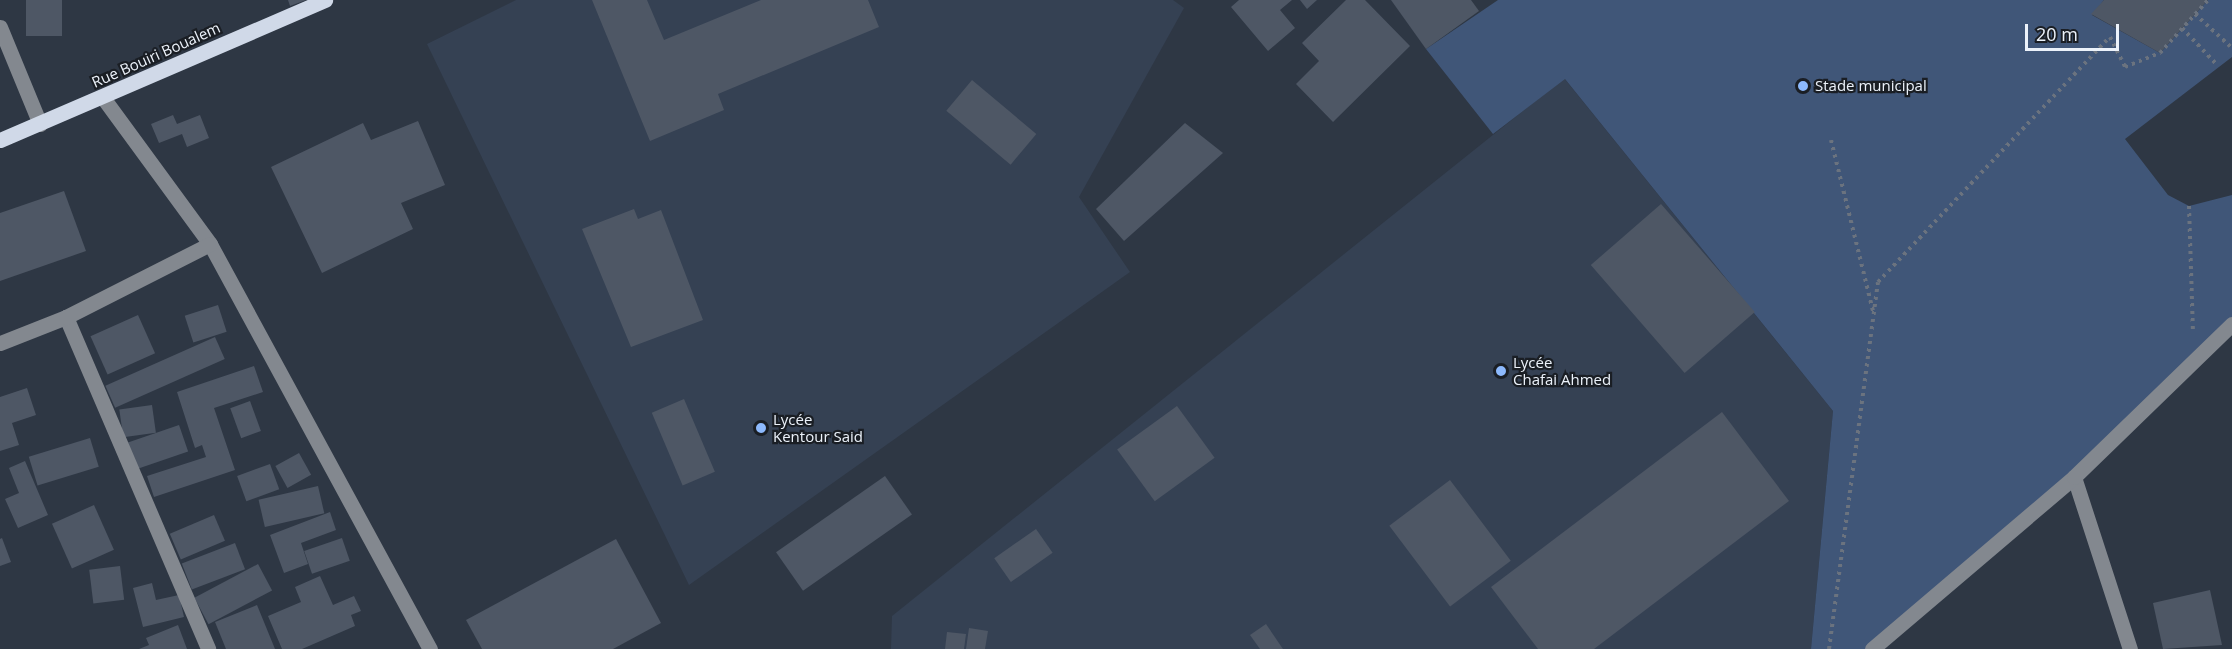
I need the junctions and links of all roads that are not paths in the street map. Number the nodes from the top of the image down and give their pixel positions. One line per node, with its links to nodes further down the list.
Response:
1 (326, 0): 3 (main road, Rue Bouiri Boualem)
2 (0, 27): 4 (street)
3 (104, 99): 4 (main road, Rue Bouiri Boualem); 6 (street)
4 (40, 124): 5 (main road, Rue Bouiri Boualem)
5 (0, 140)
6 (210, 244): 7 (street); 12 (street)
7 (66, 317): 9 (street); 11 (street)
8 (2232, 324): 10 (street)
9 (0, 343)
10 (2074, 477): 13 (street); 14 (street)
11 (208, 649)
12 (430, 649)
13 (1872, 649)
14 (2130, 649)

